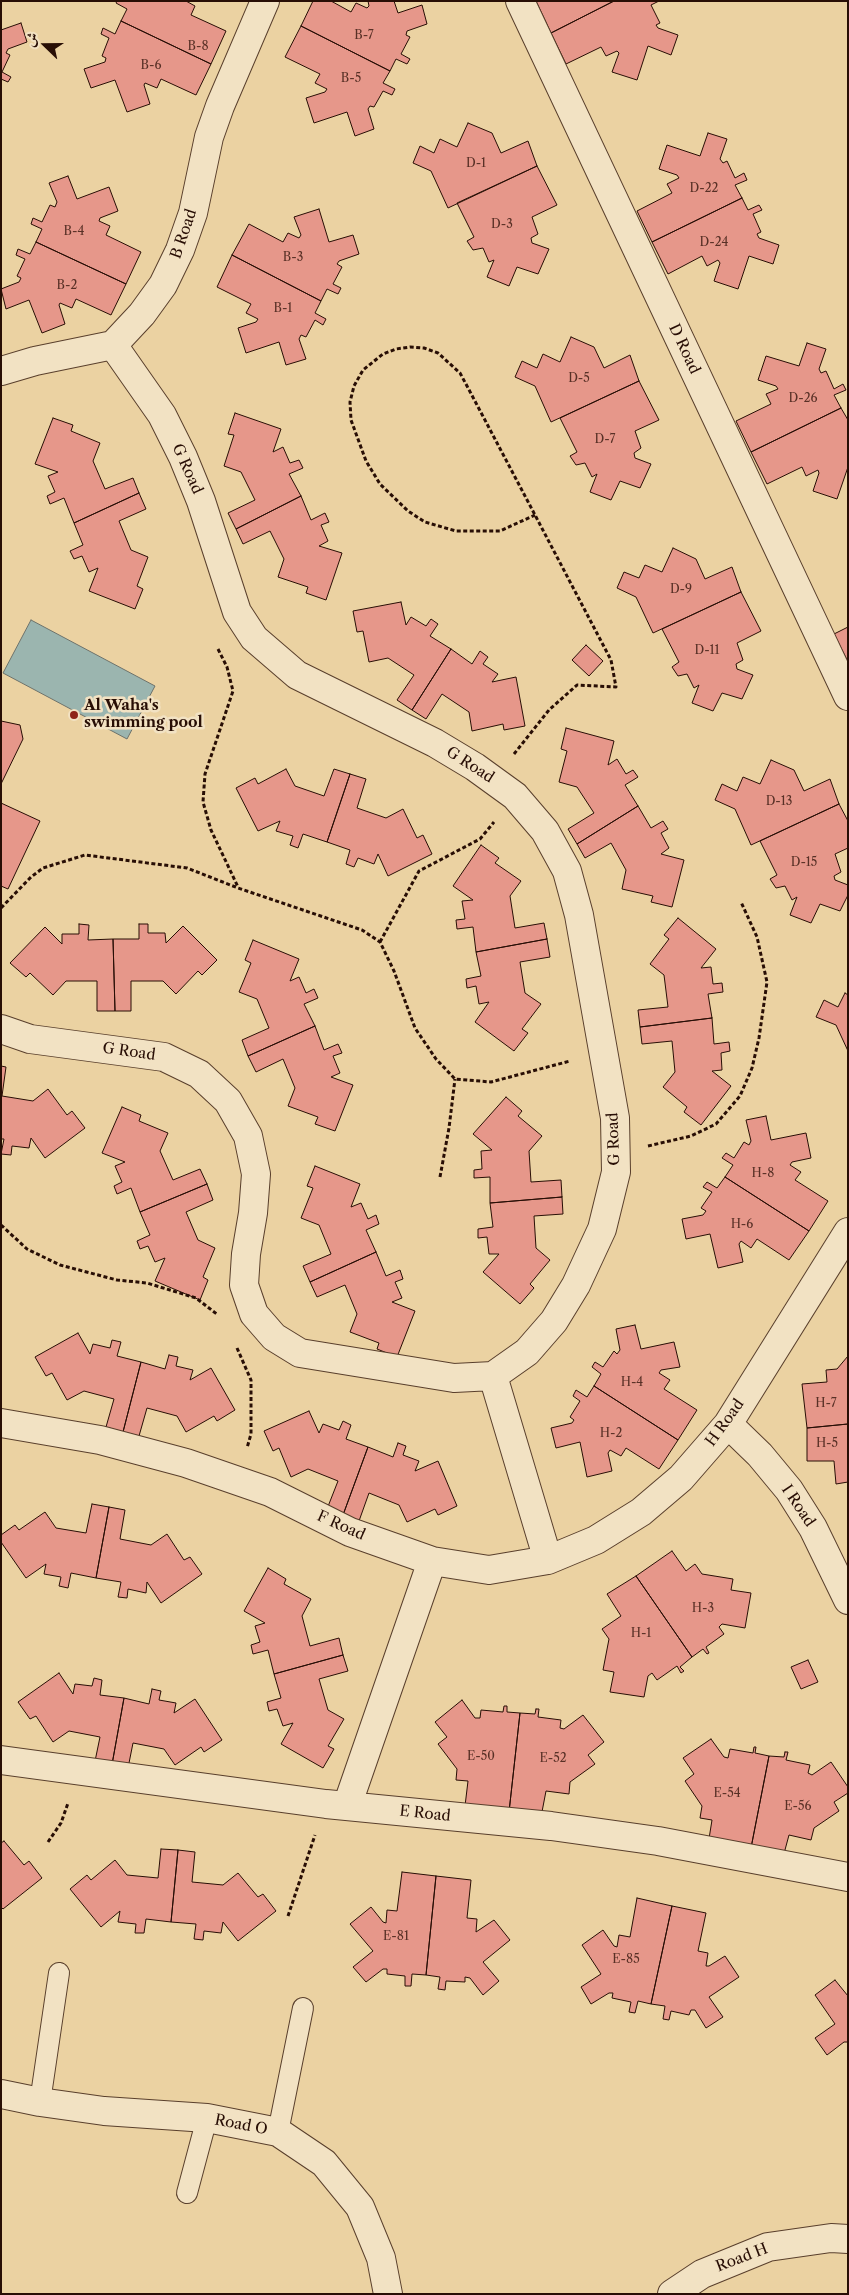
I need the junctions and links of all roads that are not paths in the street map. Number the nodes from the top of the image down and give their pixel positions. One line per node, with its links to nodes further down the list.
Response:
1 (265, 1): 3 (street, B Road)
2 (520, 1): 5 (street, D Road)
3 (112, 345): 4 (street); 8 (street, G Road)
4 (1, 371)
5 (848, 696)
6 (1, 1029): 8 (street, G Road)
7 (848, 1232): 10 (street, H Road)
8 (492, 1376): 11 (street)
9 (1, 1423): 12 (street, F Road)
10 (728, 1424): 11 (street, H Road); 13 (street, I Road)
11 (548, 1560): 12 (street, H Road)
12 (432, 1561): 15 (street)
13 (848, 1600)
14 (1, 1760): 15 (street, E Road)
15 (336, 1805): 16 (street, E Road)
16 (848, 1877)
17 (59, 1973): 20 (lane)
18 (303, 2008): 22 (lane)
19 (1, 2094): 20 (street, Road O)
20 (40, 2102): 21 (street, Road O)
21 (207, 2118): 22 (street, Road O); 23 (lane)
22 (278, 2132): 25 (street, Road O)
23 (187, 2193)
24 (848, 2239): 26 (street, Road H)
25 (388, 2294)
26 (672, 2294)

